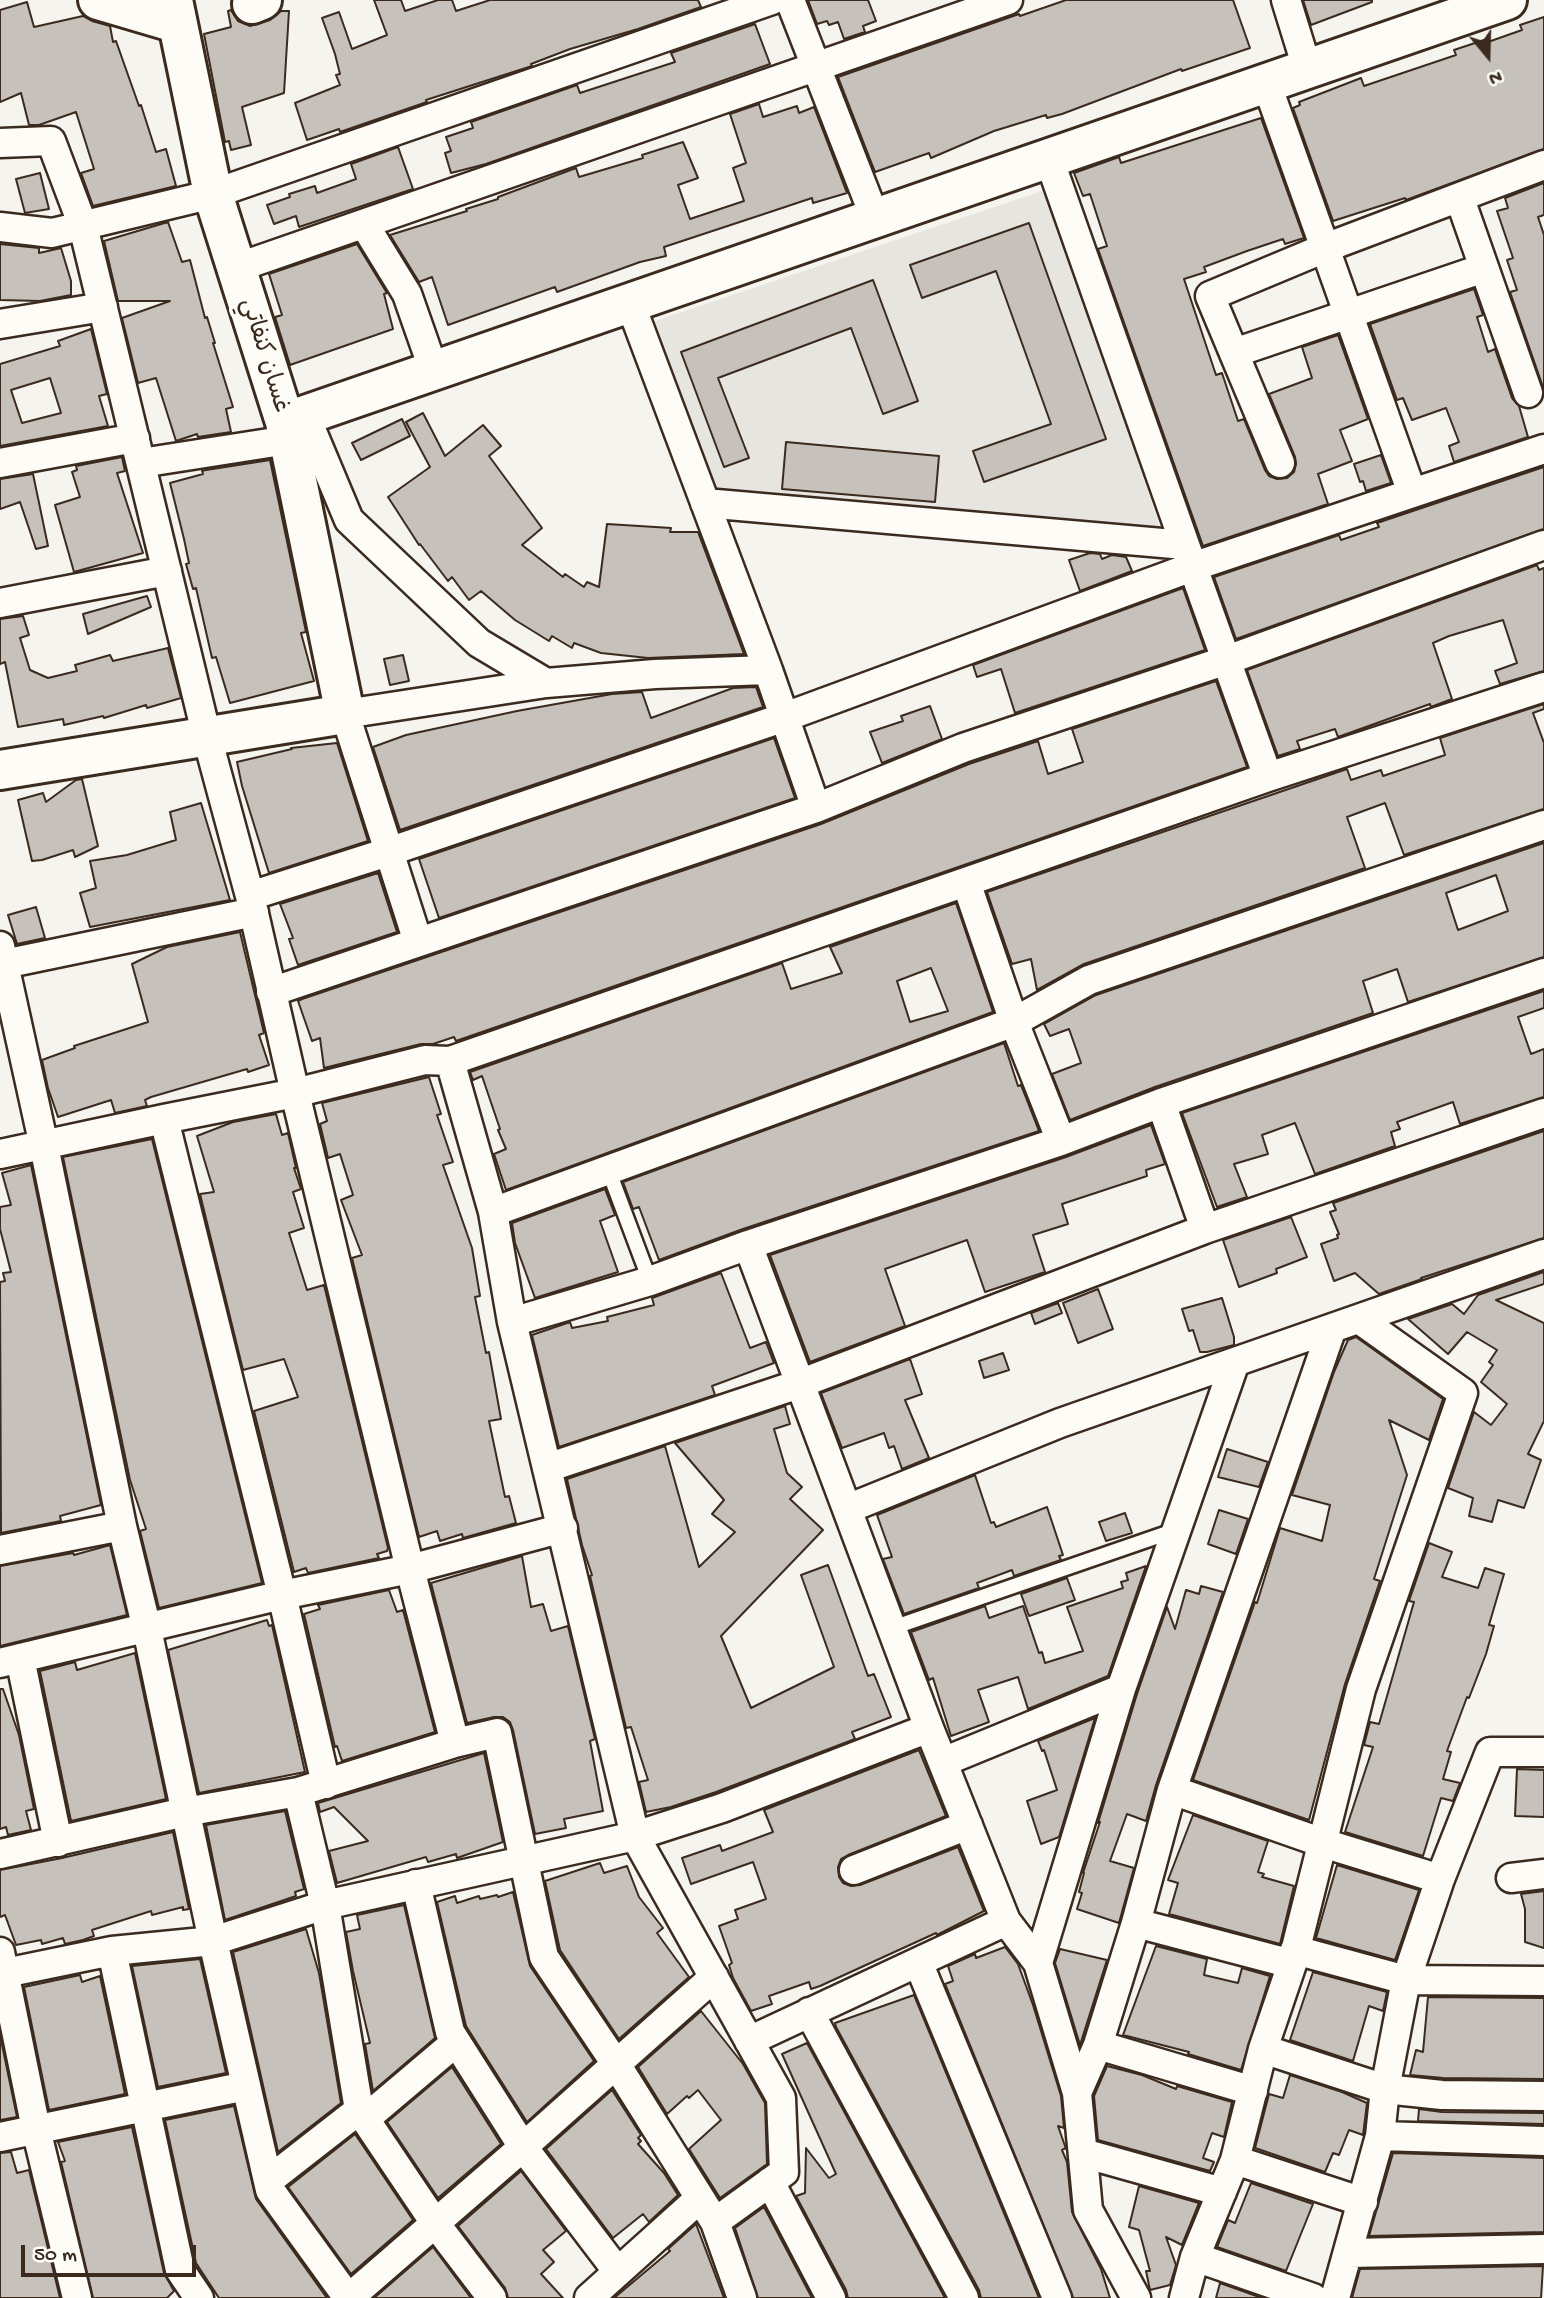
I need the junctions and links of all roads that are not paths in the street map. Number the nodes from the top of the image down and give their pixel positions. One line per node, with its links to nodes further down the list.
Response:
1 (98, 0): 7 (street)
2 (772, 0): 14 (street)
3 (790, 0): 8 (street)
4 (1008, 0): 8 (street)
5 (1286, 0): 9 (street)
6 (1507, 0): 9 (street)
7 (174, 12): 14 (street, غسان كنفاتي)
8 (816, 66): 16 (street); 17 (street)
9 (1307, 68): 10 (street)
10 (1266, 82): 12 (street); 20 (street)
11 (0, 144): 18 (street)
12 (1049, 159): 16 (street); 38 (street)
13 (1544, 165): 15 (street)
14 (213, 194): 18 (street); 21 (street, غسان كنفاتي)
15 (1460, 199): 20 (street); 22 (street)
16 (875, 218): 23 (street)
17 (364, 224): 21 (street); 28 (street)
18 (83, 226): 19 (street); 24 (street)
19 (0, 228)
20 (1325, 248): 25 (street); 27 (street)
21 (236, 268): 30 (street, غسان كنفاتي)
22 (1484, 268): 25 (street); 29 (street)
23 (630, 303): 28 (street); 36 (street)
24 (103, 307): 26 (street); 32 (street)
25 (1349, 315): 27 (street); 35 (street)
26 (0, 324)
27 (1234, 353): 34 (street)
28 (434, 371): 30 (street)
29 (1528, 393)
30 (293, 426): 32 (street); 43 (street); 45 (street, غسان كنفاتي)
31 (1544, 449): 35 (street)
32 (138, 451): 33 (street); 39 (street)
33 (0, 463)
34 (1280, 463)
35 (1412, 493): 38 (street)
36 (705, 503): 38 (street); 42 (street)
37 (1544, 545): 41 (street)
38 (1189, 556): 41 (street); 46 (street)
39 (167, 571): 40 (street); 47 (street)
40 (0, 603)
41 (1227, 660): 49 (street); 50 (street)
42 (768, 670): 43 (street); 46 (street)
43 (546, 683): 45 (street)
44 (1544, 687): 49 (street)
45 (345, 714): 47 (street); 52 (street)
46 (785, 717): 50 (street); 52 (street)
47 (207, 737): 48 (street); 54 (street)
48 (0, 770)
49 (1268, 777): 53 (street)
50 (816, 808): 55 (street)
51 (1544, 825): 59 (street)
52 (388, 852): 54 (street); 55 (street)
53 (966, 882): 59 (street); 60 (street)
54 (252, 904): 56 (street); 58 (street)
55 (418, 942): 58 (street)
56 (2, 955): 66 (street)
57 (1544, 973): 62 (street)
58 (271, 992): 61 (street)
59 (1014, 1022): 65 (street); 68 (street)
60 (450, 1061): 61 (street); 69 (street)
61 (295, 1093): 64 (street); 85 (street)
62 (1161, 1103): 65 (street); 70 (street)
63 (1544, 1113): 70 (street)
64 (164, 1119): 66 (street); 86 (street)
65 (1061, 1141): 71 (street)
66 (44, 1146): 67 (street); 81 (street)
67 (0, 1154)
68 (608, 1169): 69 (street); 73 (lane)
69 (493, 1212): 75 (street)
70 (1205, 1229): 78 (street)
71 (748, 1245): 73 (street); 78 (street)
72 (1544, 1254): 74 (street)
73 (650, 1281): 75 (street)
74 (1359, 1318): 76 (street); 102 (street)
75 (512, 1322): 79 (street)
76 (1332, 1328): 77 (street); 96 (street)
77 (1235, 1362): 80 (street); 83 (street)
78 (799, 1384): 79 (street); 80 (street)
79 (547, 1468): 82 (street)
80 (846, 1509): 87 (street)
81 (122, 1526): 84 (street); 88 (street)
82 (562, 1528): 85 (street); 100 (street)
83 (1176, 1530): 87 (lane); 90 (street)
84 (0, 1550)
85 (410, 1569): 86 (street); 92 (street)
86 (282, 1595): 88 (street); 95 (street)
87 (891, 1628): 91 (street)
88 (147, 1629): 89 (street); 98 (street)
89 (10, 1660): 101 (street)
90 (1121, 1689): 94 (street); 117 (street)
91 (929, 1728): 94 (street); 100 (street)
92 (455, 1743): 95 (street); 104 (street)
93 (1544, 1752): 108 (street)
94 (943, 1762): 99 (street)
95 (326, 1784): 97 (street)
96 (1172, 1790): 102 (street); 112 (street)
97 (298, 1791): 98 (street); 110 (street)
98 (186, 1812): 101 (street); 113 (street)
99 (968, 1825): 105 (street); 111 (street)
100 (635, 1836): 104 (street); 119 (street)
101 (58, 1842): 103 (street)
102 (1323, 1843): 108 (street); 115 (street)
103 (0, 1854)
104 (523, 1861): 109 (street); 127 (street)
105 (854, 1870)
106 (1544, 1874): 107 (street)
107 (1511, 1878)
108 (1440, 1879): 120 (street)
109 (416, 1884): 110 (street); 124 (street)
110 (325, 1905): 113 (street); 134 (street)
111 (1006, 1921): 116 (street); 117 (street)
112 (1136, 1923): 115 (street); 125 (street)
113 (213, 1941): 114 (street); 128 (street)
114 (112, 1951): 118 (street); 133 (street)
115 (1294, 1957): 120 (street); 126 (street)
116 (918, 1962): 122 (street); 161 (street)
117 (1038, 1963): 131 (street)
118 (2, 1966): 135 (street)
119 (715, 1977): 123 (street); 127 (street)
120 (1406, 1980): 121 (street); 129 (street)
121 (1544, 1982)
122 (808, 2012): 123 (street); 160 (street)
123 (749, 2041): 143 (street)
124 (456, 2042): 134 (street); 139 (street)
125 (1098, 2045): 130 (street); 131 (street)
126 (1263, 2049): 129 (street); 130 (street)
127 (617, 2064): 139 (street); 145 (street)
128 (246, 2085): 133 (street); 142 (street)
129 (1385, 2089): 132 (street); 136 (street)
130 (1253, 2091): 141 (street)
131 (1077, 2092): 140 (street)
132 (1544, 2096)
133 (145, 2108): 135 (street); 154 (street)
134 (362, 2114): 142 (street); 148 (street)
135 (36, 2129): 137 (street); 153 (street)
136 (1380, 2136): 138 (street); 146 (street)
137 (0, 2137)
138 (1544, 2141)
139 (523, 2147): 148 (street); 152 (street)
140 (1083, 2153): 144 (street); 162 (street)
141 (1235, 2160): 144 (street); 146 (street)
142 (268, 2180): 155 (street)
143 (770, 2182): 147 (street); 159 (street)
144 (1222, 2192): 151 (street)
145 (700, 2198): 147 (street); 152 (street)
146 (1363, 2203): 150 (street)
147 (715, 2222): 158 (street)
148 (435, 2223): 155 (street); 156 (street)
149 (1544, 2249): 150 (street)
150 (1349, 2253): 165 (street)
151 (1195, 2258): 163 (street); 164 (street)
152 (618, 2273): 157 (street)
153 (77, 2298)
154 (199, 2298)
155 (348, 2298)
156 (492, 2298)
157 (589, 2298)
158 (742, 2298)
159 (831, 2298)
160 (964, 2298)
161 (1058, 2298)
162 (1136, 2298)
163 (1184, 2298)
164 (1313, 2298)
165 (1335, 2298)

